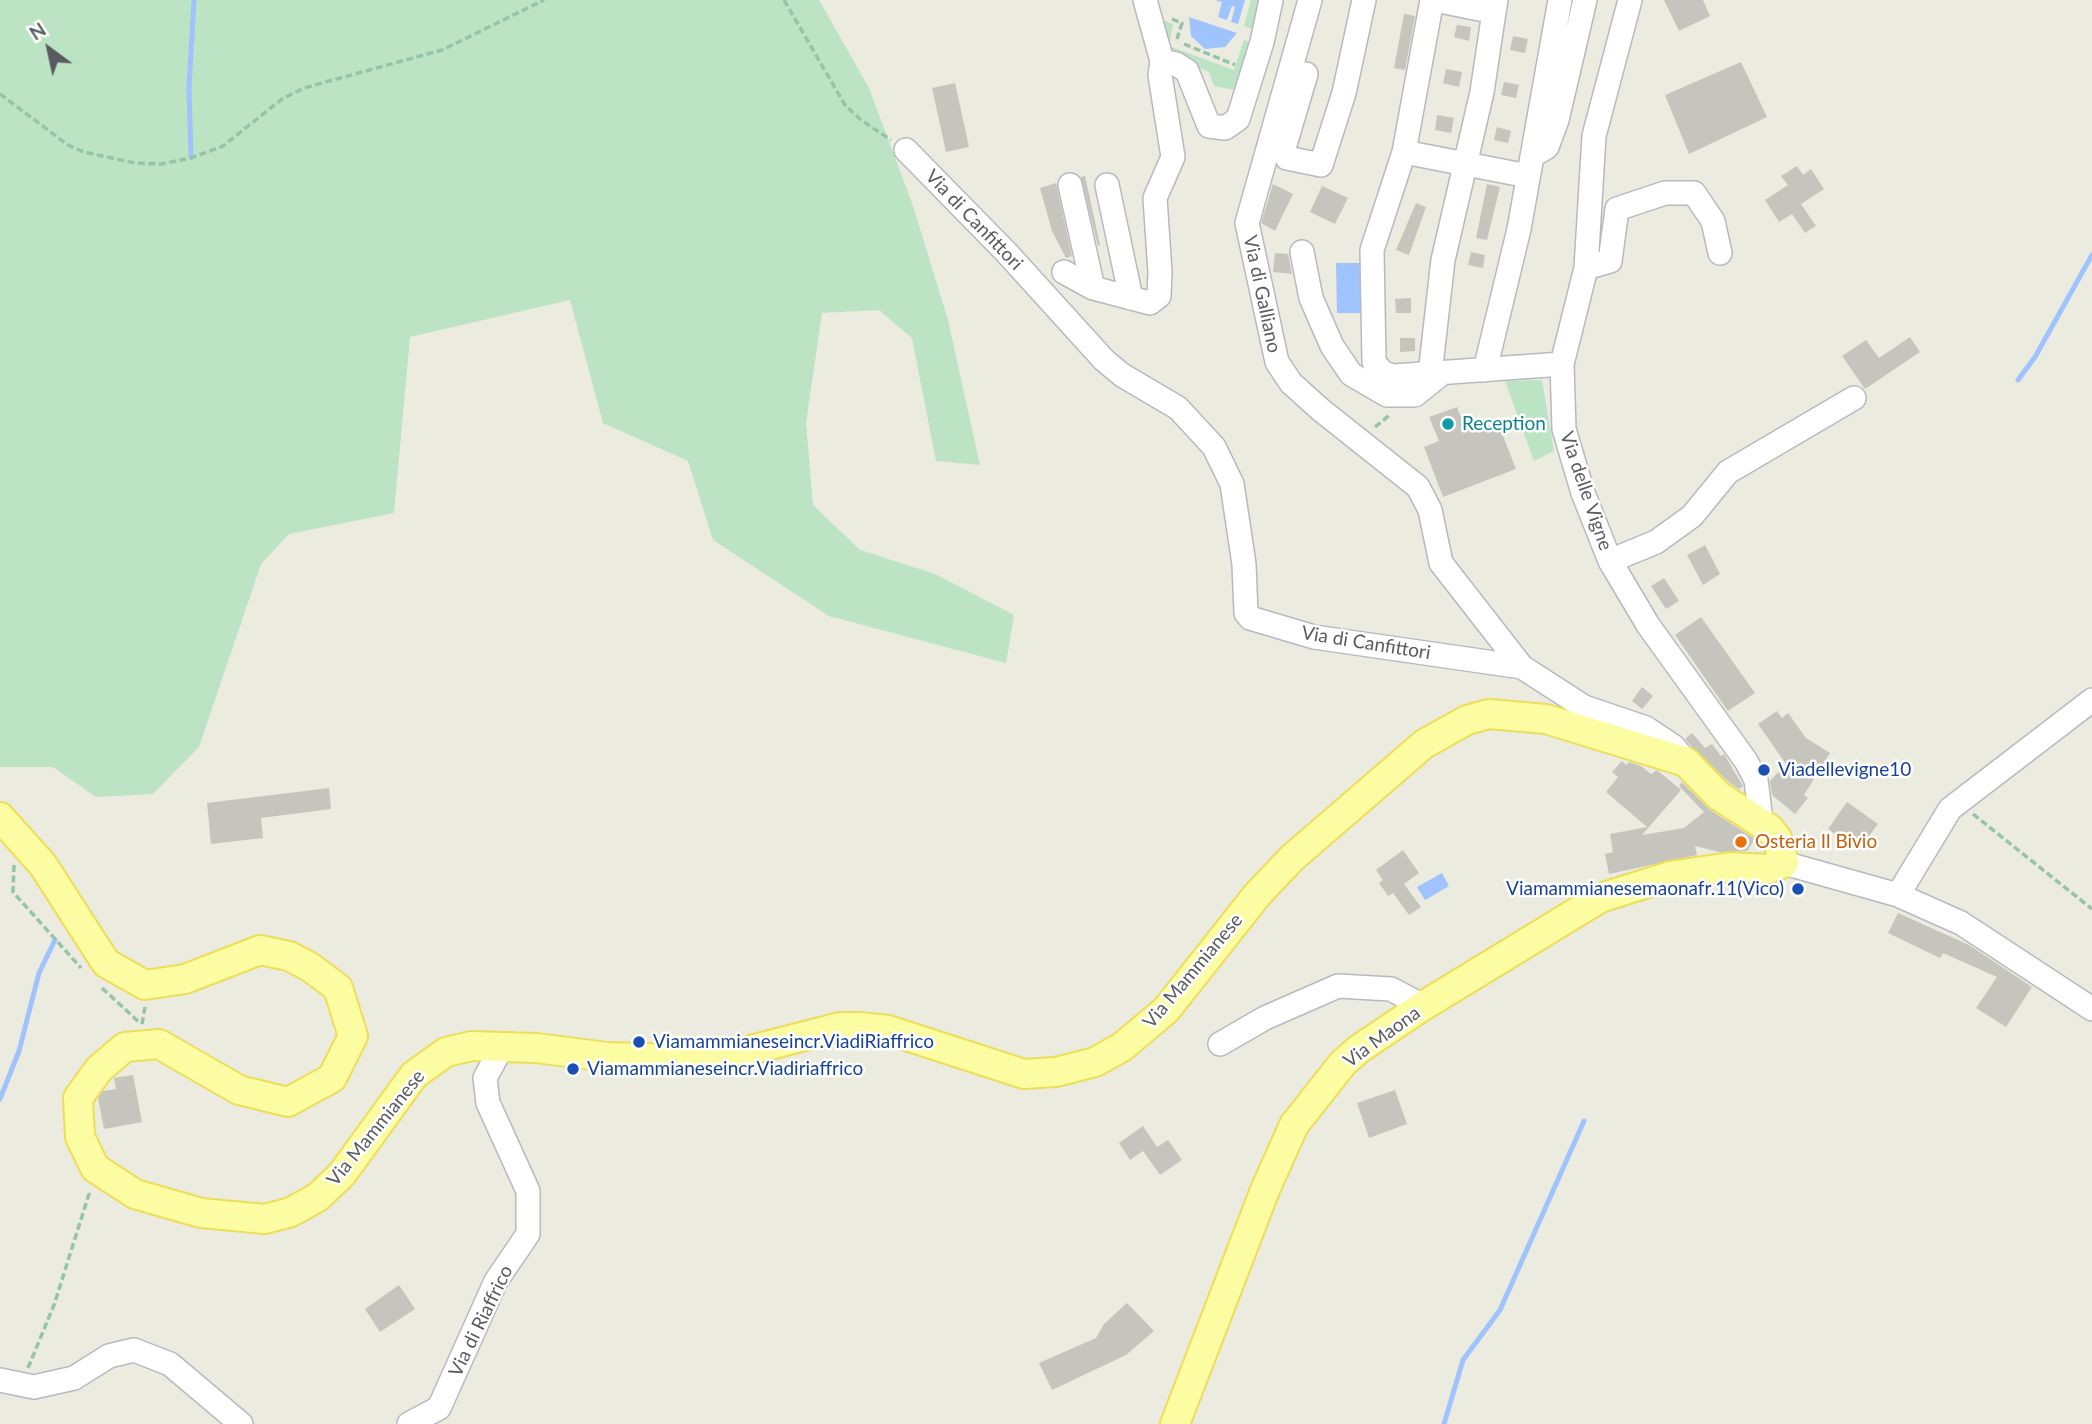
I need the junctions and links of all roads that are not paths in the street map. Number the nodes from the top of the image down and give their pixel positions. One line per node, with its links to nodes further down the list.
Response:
1 (1146, 0): 11 (street)
2 (1271, 0): 11 (street)
3 (1310, 0): 29 (street, Via di Galliano)
4 (1325, 0): 5 (street)
5 (1364, 0)
6 (1434, 0): 10 (street); 13 (street)
7 (1560, 0): 15 (street)
8 (1585, 0): 15 (street)
9 (1630, 0): 20 (street, Via delle Vigne)
10 (1495, 6): 14 (street)
11 (1162, 61): 23 (street)
12 (906, 150): 29 (street, Via di Canfittori)
13 (1404, 152): 14 (street); 26 (street)
14 (1465, 165): 15 (street); 26 (street)
15 (1530, 166): 25 (street)
16 (1070, 185): 22 (street)
17 (1107, 185): 23 (street)
18 (1302, 252): 26 (street)
19 (1720, 253): 20 (street)
20 (1586, 268): 24 (street, Via delle Vigne)
21 (1064, 272): 22 (street)
22 (1093, 288): 23 (street)
23 (1131, 298)
24 (1562, 364): 25 (street); 28 (street, Via delle Vigne)
25 (1485, 370): 26 (street)
26 (1435, 374)
27 (1854, 398): 28 (street)
28 (1611, 561): 33 (street, Via delle Vigne)
29 (1522, 667): 31 (street, Via di Canfittori)
30 (2092, 700): 35 (street)
31 (1685, 762): 33 (main road, Via Mammianese); 39 (main road, Via Mammianese)
32 (0, 817): 39 (main road, Via Mammianese)
33 (1761, 820): 34 (main road, Via Mammianese)
34 (1784, 863): 35 (street); 36 (main road, Via Maona)
35 (1898, 895): 37 (street)
36 (1423, 1006): 38 (street); 43 (main road, Via Maona)
37 (2092, 1009)
38 (1220, 1044)
39 (502, 1047): 42 (street, Via di Riaffrico)
40 (0, 1380): 41 (street)
41 (241, 1424)
42 (409, 1424)
43 (1175, 1424)

